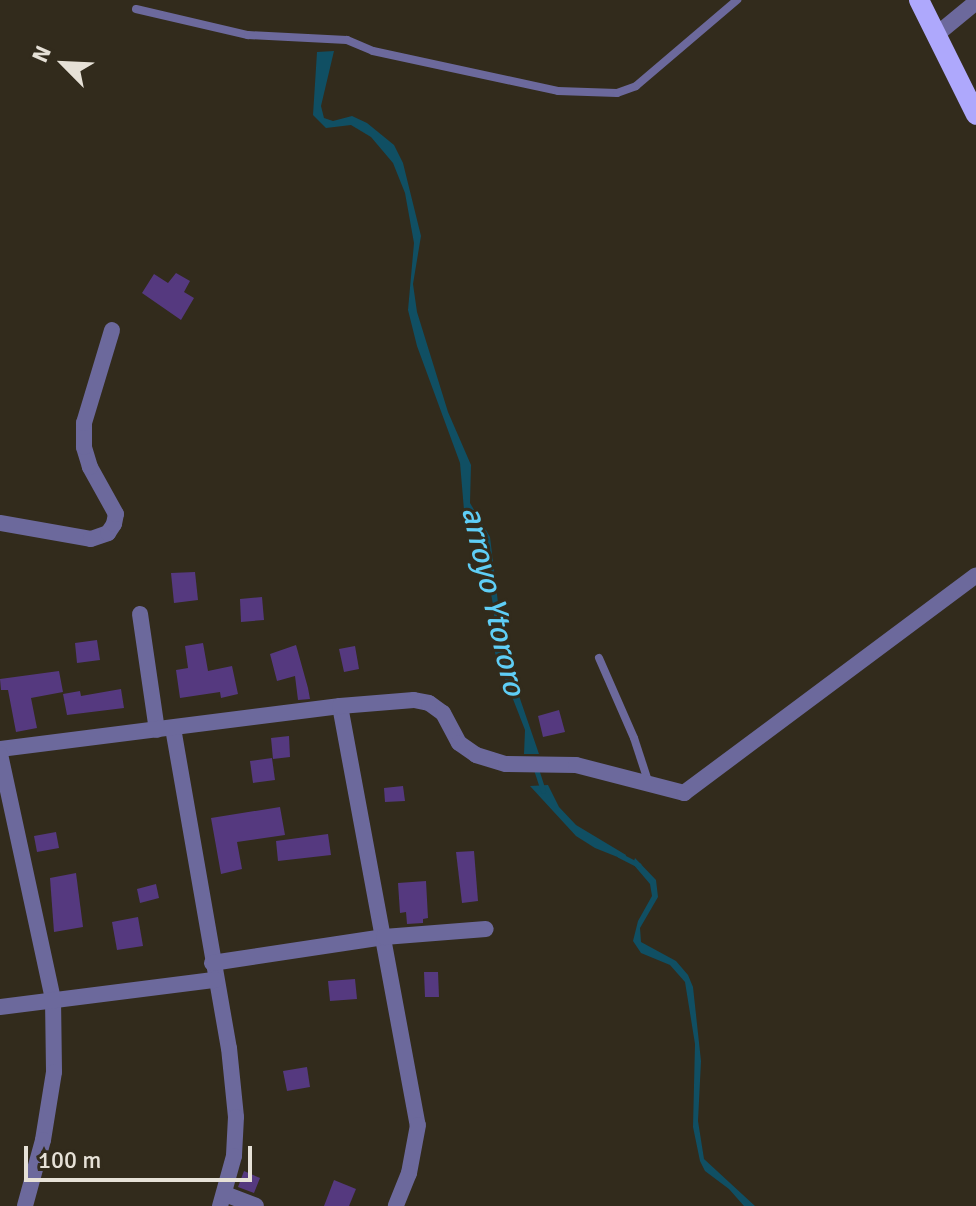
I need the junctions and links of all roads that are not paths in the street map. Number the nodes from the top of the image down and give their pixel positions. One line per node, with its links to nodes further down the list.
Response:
1 (737, 0): 4 (lane)
2 (919, 0): 5 (main road)
3 (976, 2): 5 (street)
4 (136, 9)
5 (936, 35): 6 (main road)
6 (976, 115)
7 (112, 330): 8 (street)
8 (0, 523)
9 (976, 575): 15 (street)
10 (140, 614): 13 (street)
11 (599, 658): 15 (lane)
12 (340, 706): 13 (street); 15 (street); 17 (street)
13 (165, 729): 14 (street); 18 (street)
14 (0, 751): 20 (street)
15 (649, 784)
16 (486, 929): 17 (street)
17 (384, 937): 18 (street); 23 (street)
18 (212, 963): 19 (street)
19 (215, 980): 20 (street); 22 (street)
20 (53, 999): 21 (street); 24 (street)
21 (0, 1007)
22 (222, 1200): 25 (street)
23 (398, 1204)
24 (25, 1206)
25 (256, 1206)

